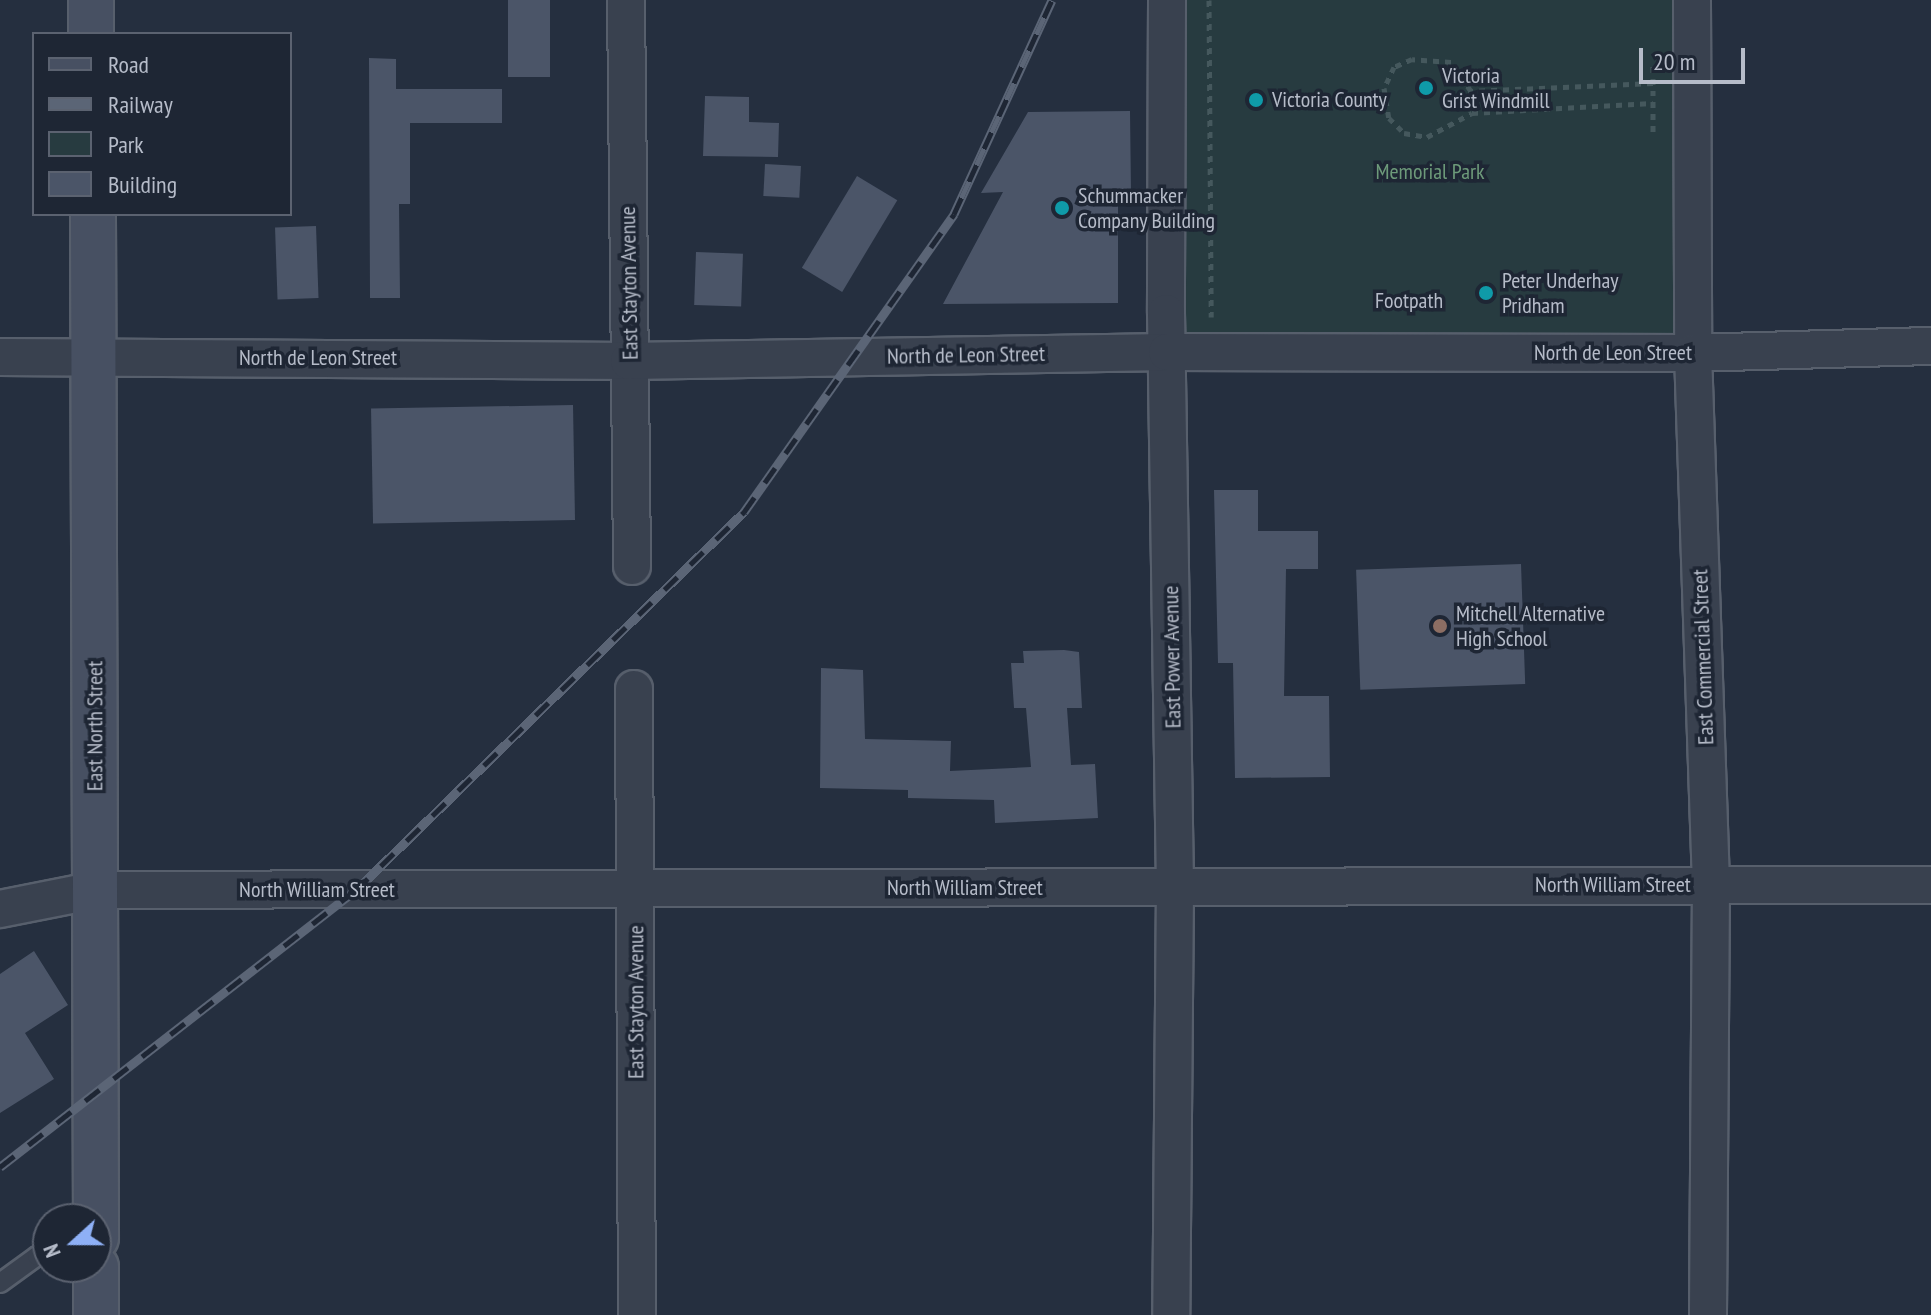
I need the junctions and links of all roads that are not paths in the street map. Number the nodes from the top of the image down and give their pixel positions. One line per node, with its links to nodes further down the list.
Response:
1 (91, 0): 5 (street)
2 (626, 0): 12 (street, East Stayton Avenue)
3 (1167, 0): 8 (street, East Power Avenue)
4 (1692, 0): 9 (street, East Commercial Street)
5 (91, 32)
6 (93, 216): 11 (street, East North Street)
7 (1931, 346): 9 (street, North de Leon Street)
8 (1167, 352): 9 (street, North de Leon Street); 12 (street, North de Leon Street); 17 (street, East Power Avenue)
9 (1693, 353): 15 (street, East Commercial Street)
10 (0, 357): 11 (street, North de Leon Street)
11 (95, 357): 12 (street, North de Leon Street); 18 (street, East North Street)
12 (629, 361): 13 (street, East Stayton Avenue)
13 (632, 566)
14 (634, 689): 19 (street, East Stayton Avenue)
15 (1711, 885): 16 (street, North William Street); 17 (street, North William Street); 28 (street, East Commercial Street)
16 (1931, 885)
17 (1175, 888): 19 (street, North William Street); 27 (street, East Power Avenue)
18 (96, 890): 19 (street, North William Street); 20 (street, North William Street); 21 (street, East North Street)
19 (636, 890): 26 (street, East Stayton Avenue)
20 (0, 909)
21 (96, 1203)
22 (32, 1260): 23 (lane)
23 (0, 1283)
24 (96, 1283): 25 (street)
25 (96, 1315)
26 (637, 1315)
27 (1171, 1315)
28 (1708, 1315)

